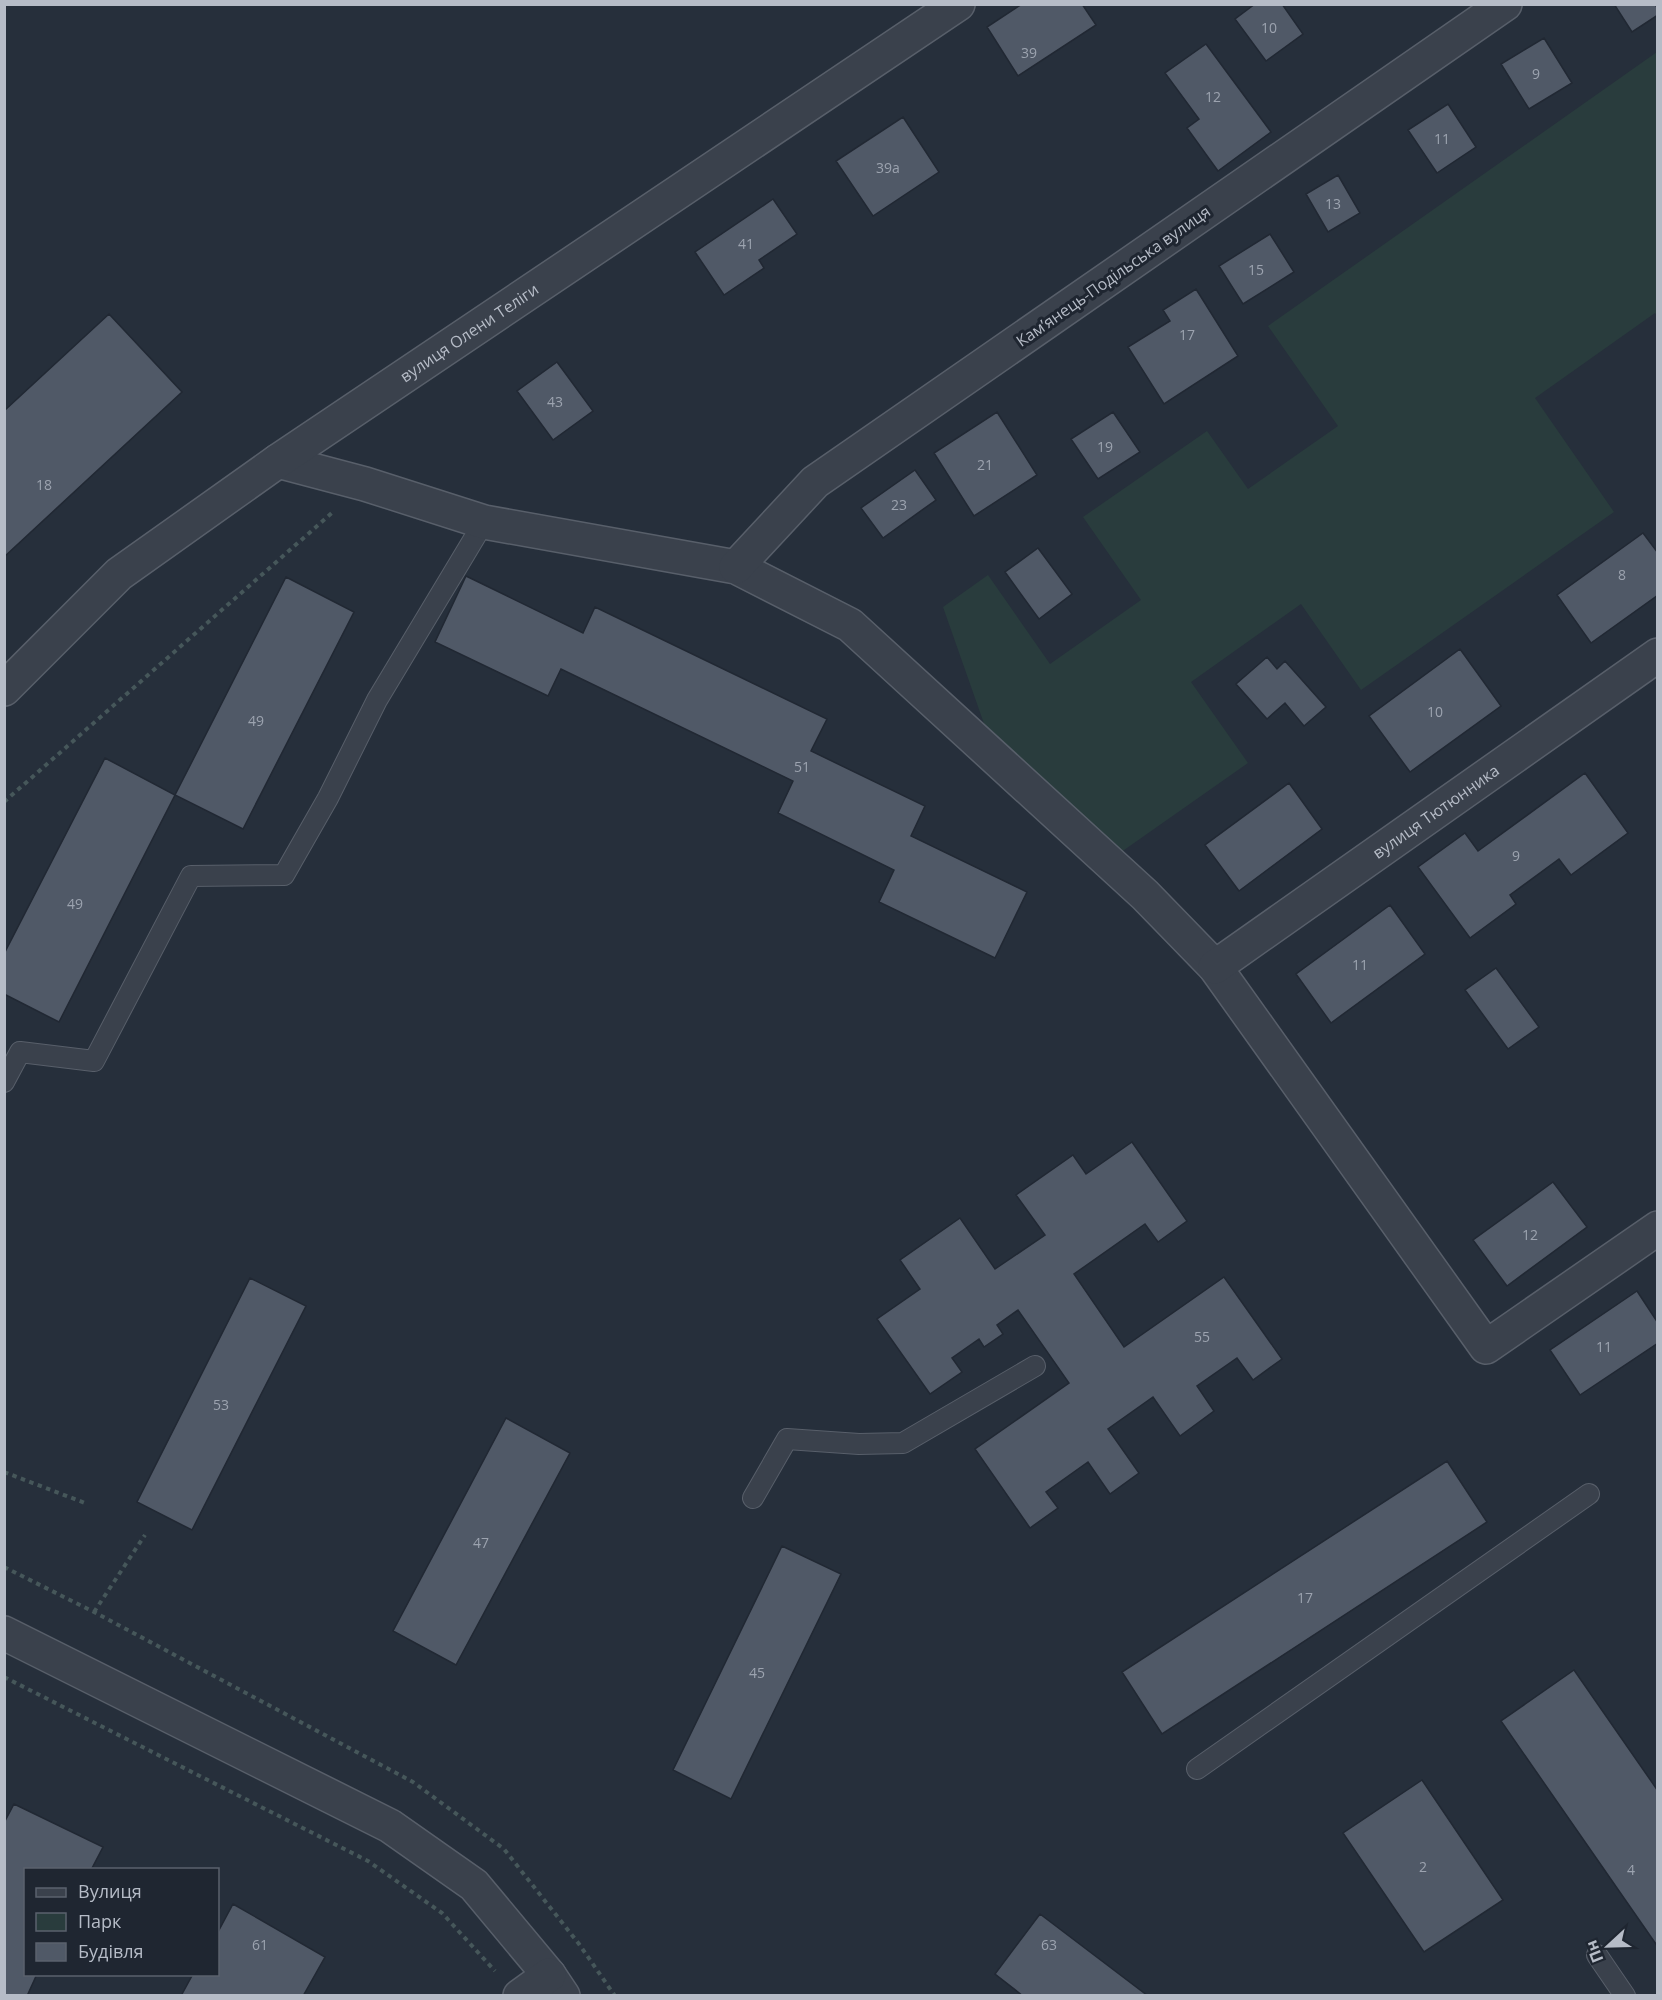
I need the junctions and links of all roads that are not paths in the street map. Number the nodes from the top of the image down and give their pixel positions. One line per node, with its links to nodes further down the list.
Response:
1 (958, 4): 3 (street, вулиця Олени Теліги)
2 (1505, 4): 5 (street, Камʼянець-Подільська вулиця)
3 (278, 461): 4 (street); 7 (street, вулиця Олени Теліги)
4 (484, 522): 5 (street); 9 (lane)
5 (736, 567): 8 (street)
6 (1658, 655): 8 (street, вулиця Тютюнника)
7 (4, 689)
8 (1215, 967): 10 (street)
9 (4, 1082)
10 (1658, 1228)
11 (1035, 1366): 13 (lane)
12 (1589, 1494): 15 (lane)
13 (753, 1498)
14 (4, 1633): 17 (street)
15 (1197, 1769)
16 (1597, 1955): 19 (lane)
17 (556, 1985): 18 (street)
18 (511, 1987)
19 (1624, 1995)

